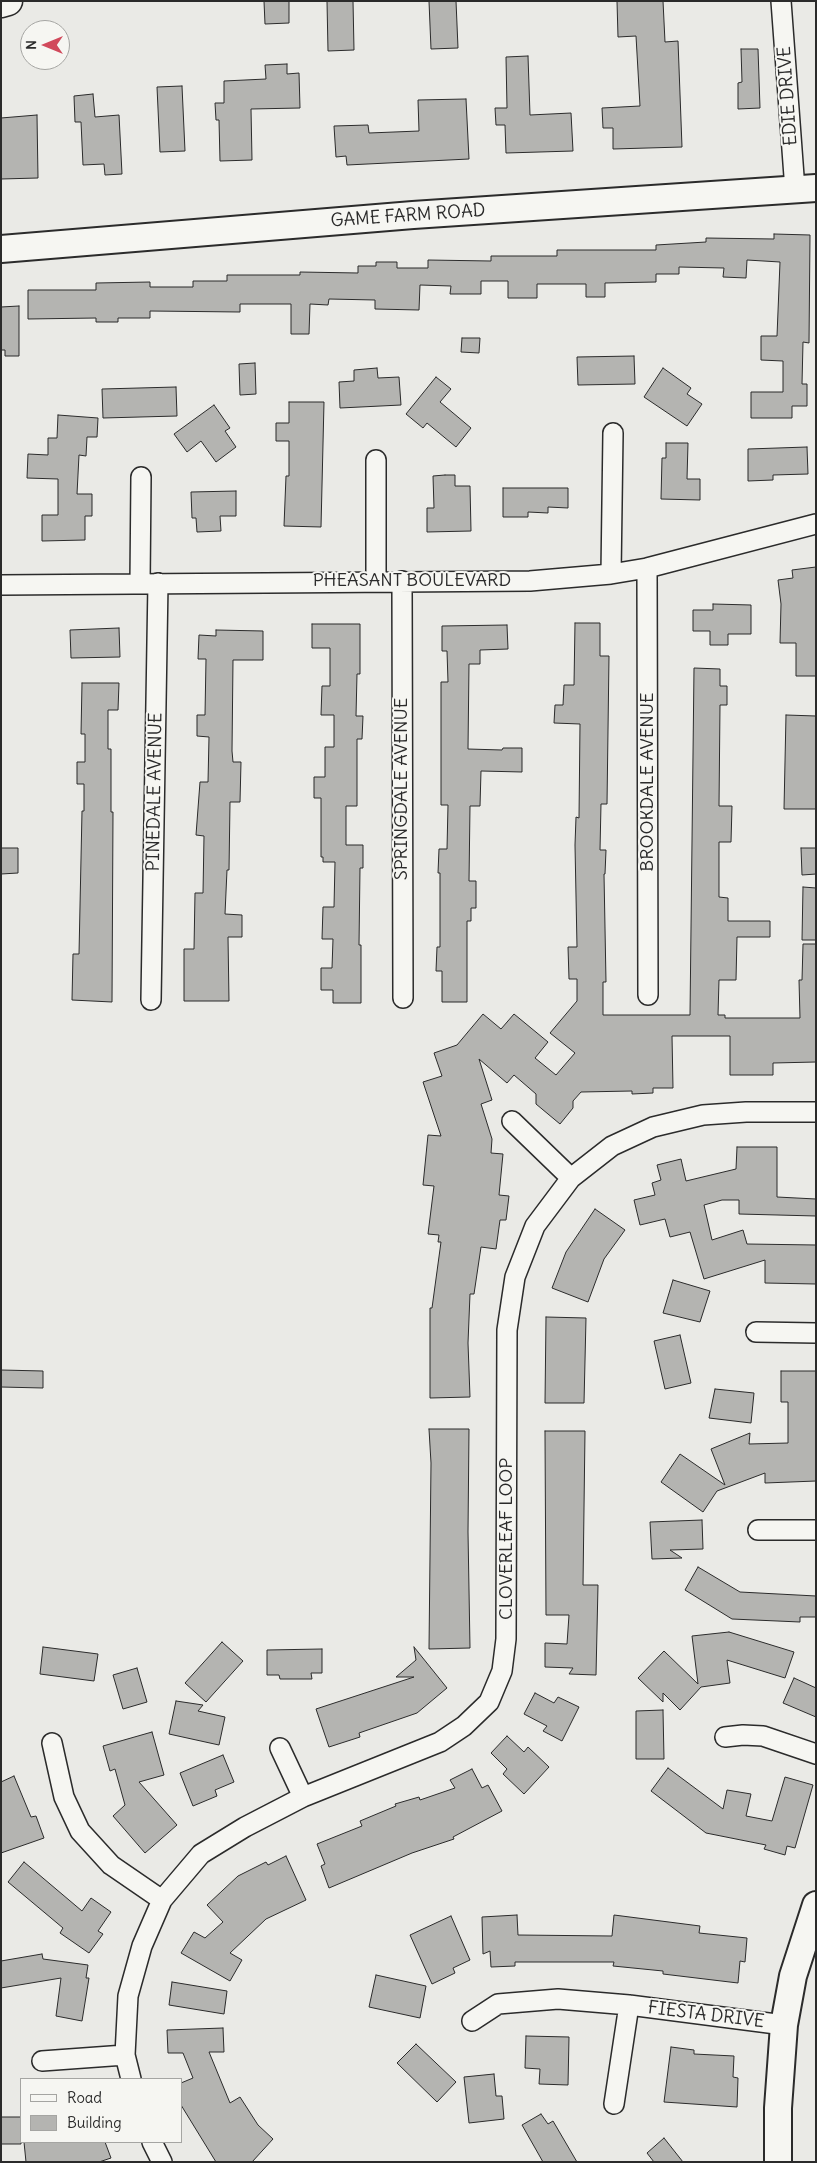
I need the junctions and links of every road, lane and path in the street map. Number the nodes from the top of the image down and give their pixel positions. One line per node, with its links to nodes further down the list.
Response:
1 (8, 1): 3 (main road)
2 (781, 1): 4 (street, EDIE DRIVE)
3 (1, 3)
4 (805, 189): 5 (street, GAME FARM ROAD)
5 (1, 249)
6 (613, 433): 11 (street)
7 (376, 460): 12 (street)
8 (141, 477): 14 (street, PINEDALE AVENUE)
9 (816, 524): 10 (street, PHEASANT BOULEVARD)
10 (647, 568): 11 (street, PHEASANT BOULEVARD); 16 (street, BROOKDALE AVENUE)
11 (611, 574): 13 (street, PHEASANT BOULEVARD)
12 (376, 581): 13 (street, PHEASANT BOULEVARD); 14 (street, PHEASANT BOULEVARD)
13 (402, 581): 17 (street, SPRINGDALE AVENUE)
14 (149, 583): 15 (street, PHEASANT BOULEVARD); 18 (street, PINEDALE AVENUE)
15 (1, 585)
16 (648, 996)
17 (403, 998)
18 (152, 1000)
19 (816, 1112): 21 (street, CLOVERLEAF LOOP)
20 (512, 1122): 21 (street)
21 (571, 1178): 30 (street, CLOVERLEAF LOOP)
22 (756, 1332): 23 (street)
23 (816, 1333)
24 (758, 1530): 25 (street)
25 (816, 1530)
26 (724, 1737): 29 (street)
27 (52, 1743): 31 (street)
28 (280, 1748): 30 (street)
29 (816, 1754)
30 (303, 1797): 31 (street, CLOVERLEAF LOOP)
31 (162, 1900): 36 (street, CLOVERLEAF LOOP)
32 (816, 1905): 35 (street)
33 (629, 2005): 34 (street, FIESTA DRIVE); 35 (street, FIESTA DRIVE); 39 (street, FIESTA DRIVE)
34 (472, 2021)
35 (784, 2025): 42 (street)
36 (125, 2055): 37 (street); 38 (street, CLOVERLEAF LOOP)
37 (42, 2061)
38 (131, 2078)
39 (614, 2104)
40 (152, 2143): 41 (street)
41 (162, 2162)
42 (778, 2162)

